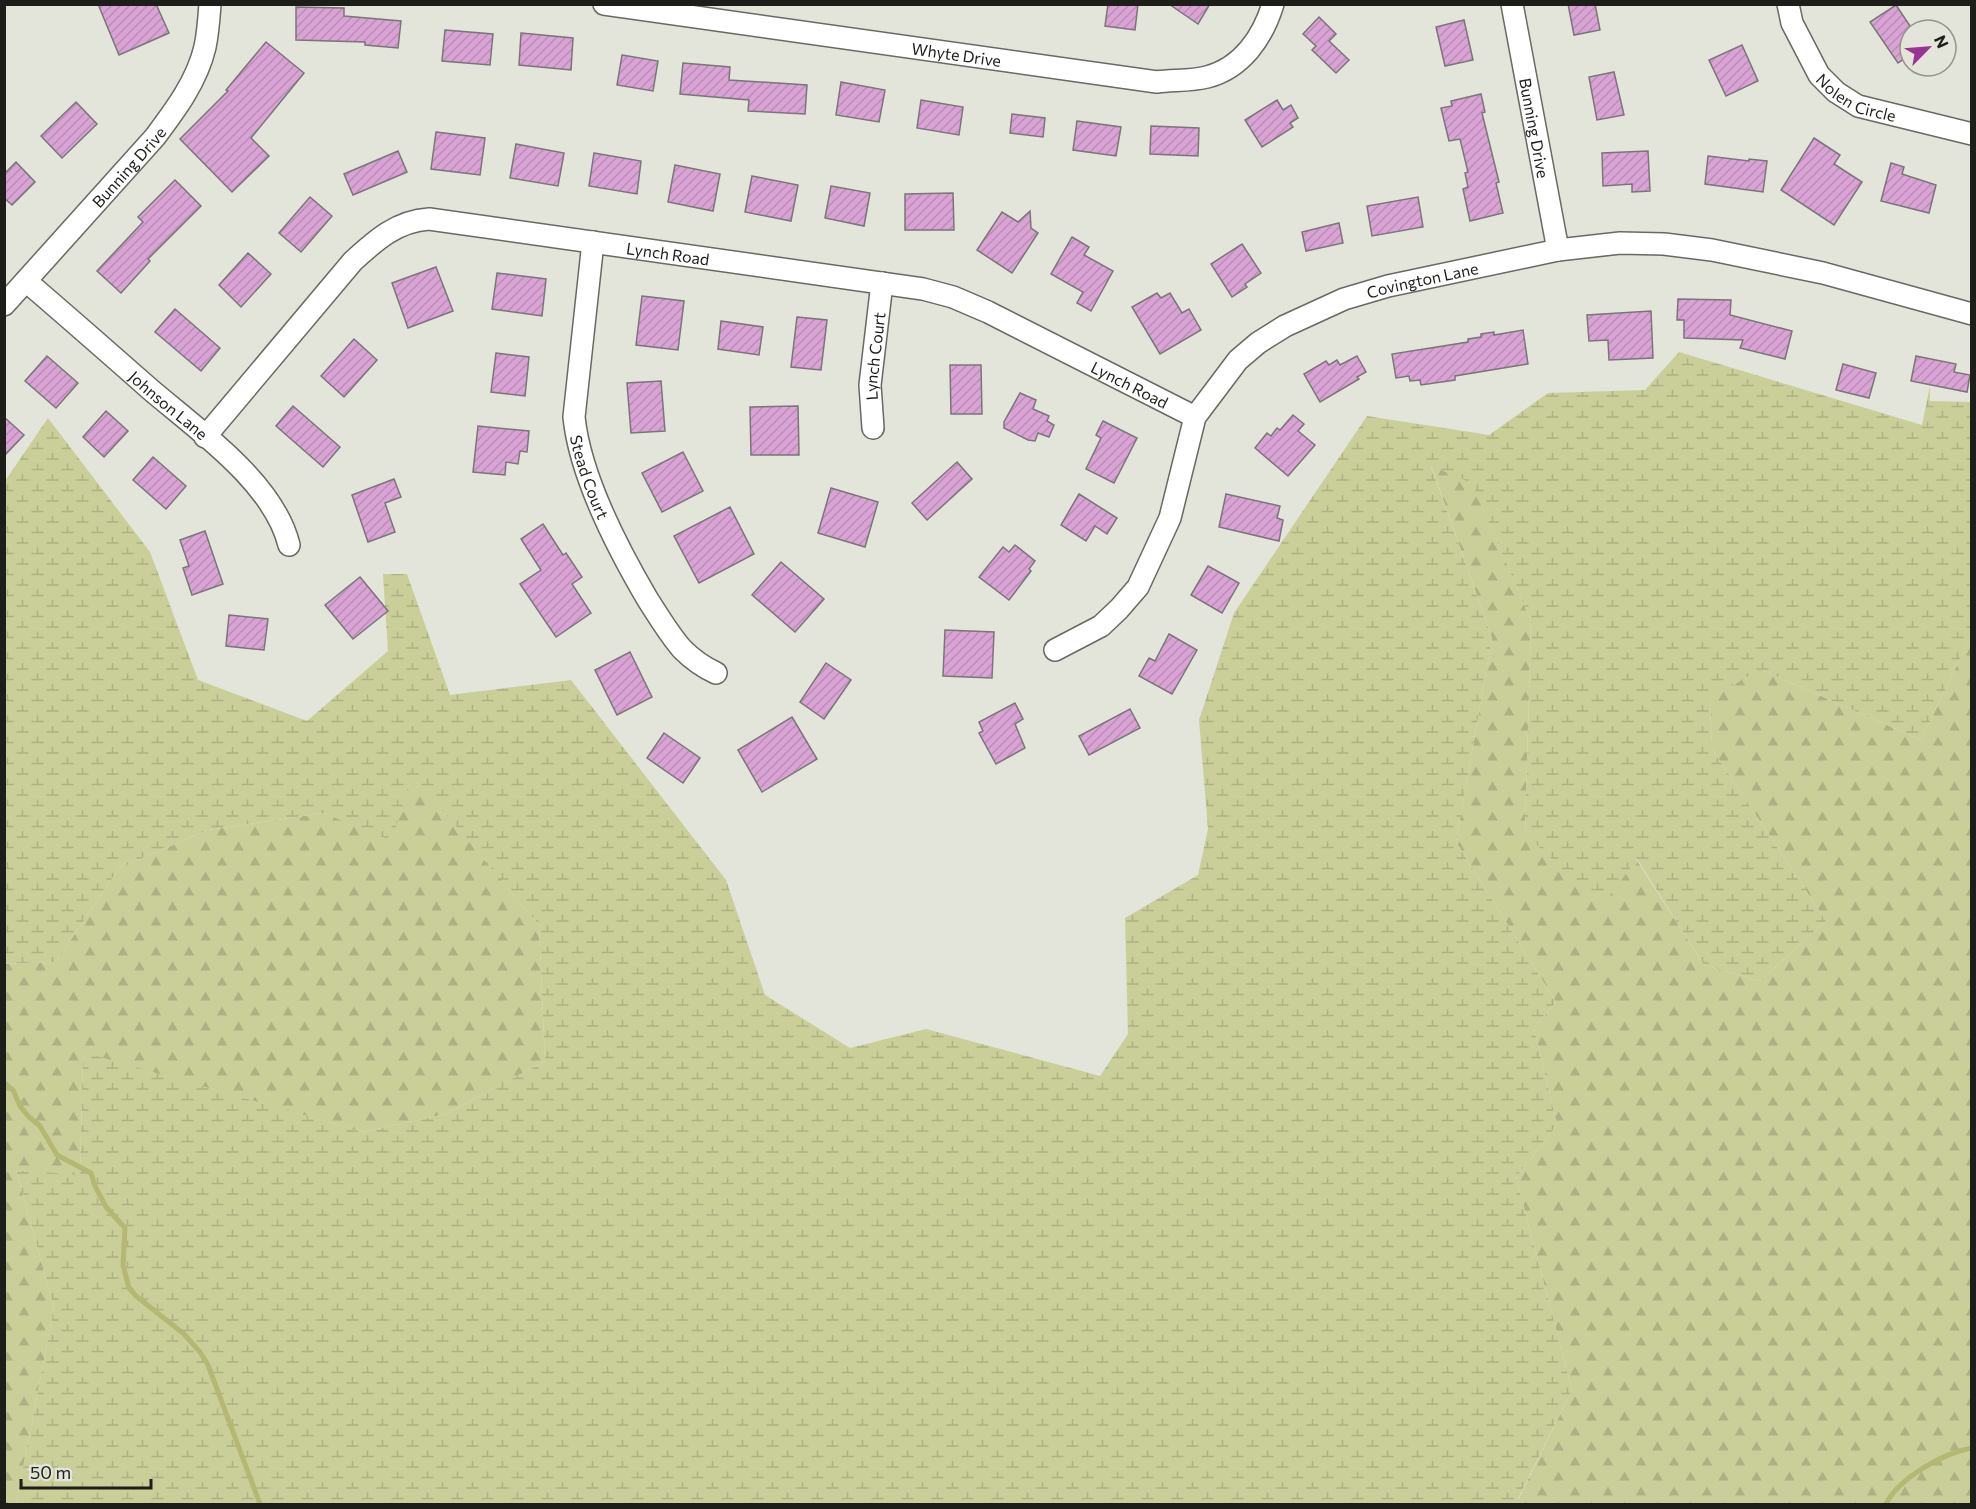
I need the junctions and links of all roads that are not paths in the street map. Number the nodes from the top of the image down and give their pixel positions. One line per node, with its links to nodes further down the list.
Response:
1 (210, 4): 9 (street, Bunning Drive)
2 (604, 4): 3 (street, Whyte Drive)
3 (1273, 4)
4 (1512, 4): 8 (street, Bunning Drive)
5 (1788, 4): 6 (street, Nolen Circle)
6 (1971, 134)
7 (594, 242): 10 (street, Lynch Road); 15 (street, Lynch Road); 18 (street, Stead Court)
8 (1558, 250): 12 (street, Covington Lane); 13 (street, Covington Lane)
9 (26, 281): 11 (street, Bunning Drive); 15 (street, Johnson Lane)
10 (882, 283): 13 (street, Lynch Road); 14 (street, Lynch Court)
11 (4, 305)
12 (1971, 314)
13 (1195, 417): 17 (street, Covington Lane)
14 (873, 428)
15 (205, 436): 16 (street, Johnson Lane)
16 (289, 545)
17 (1055, 650)
18 (716, 673)

